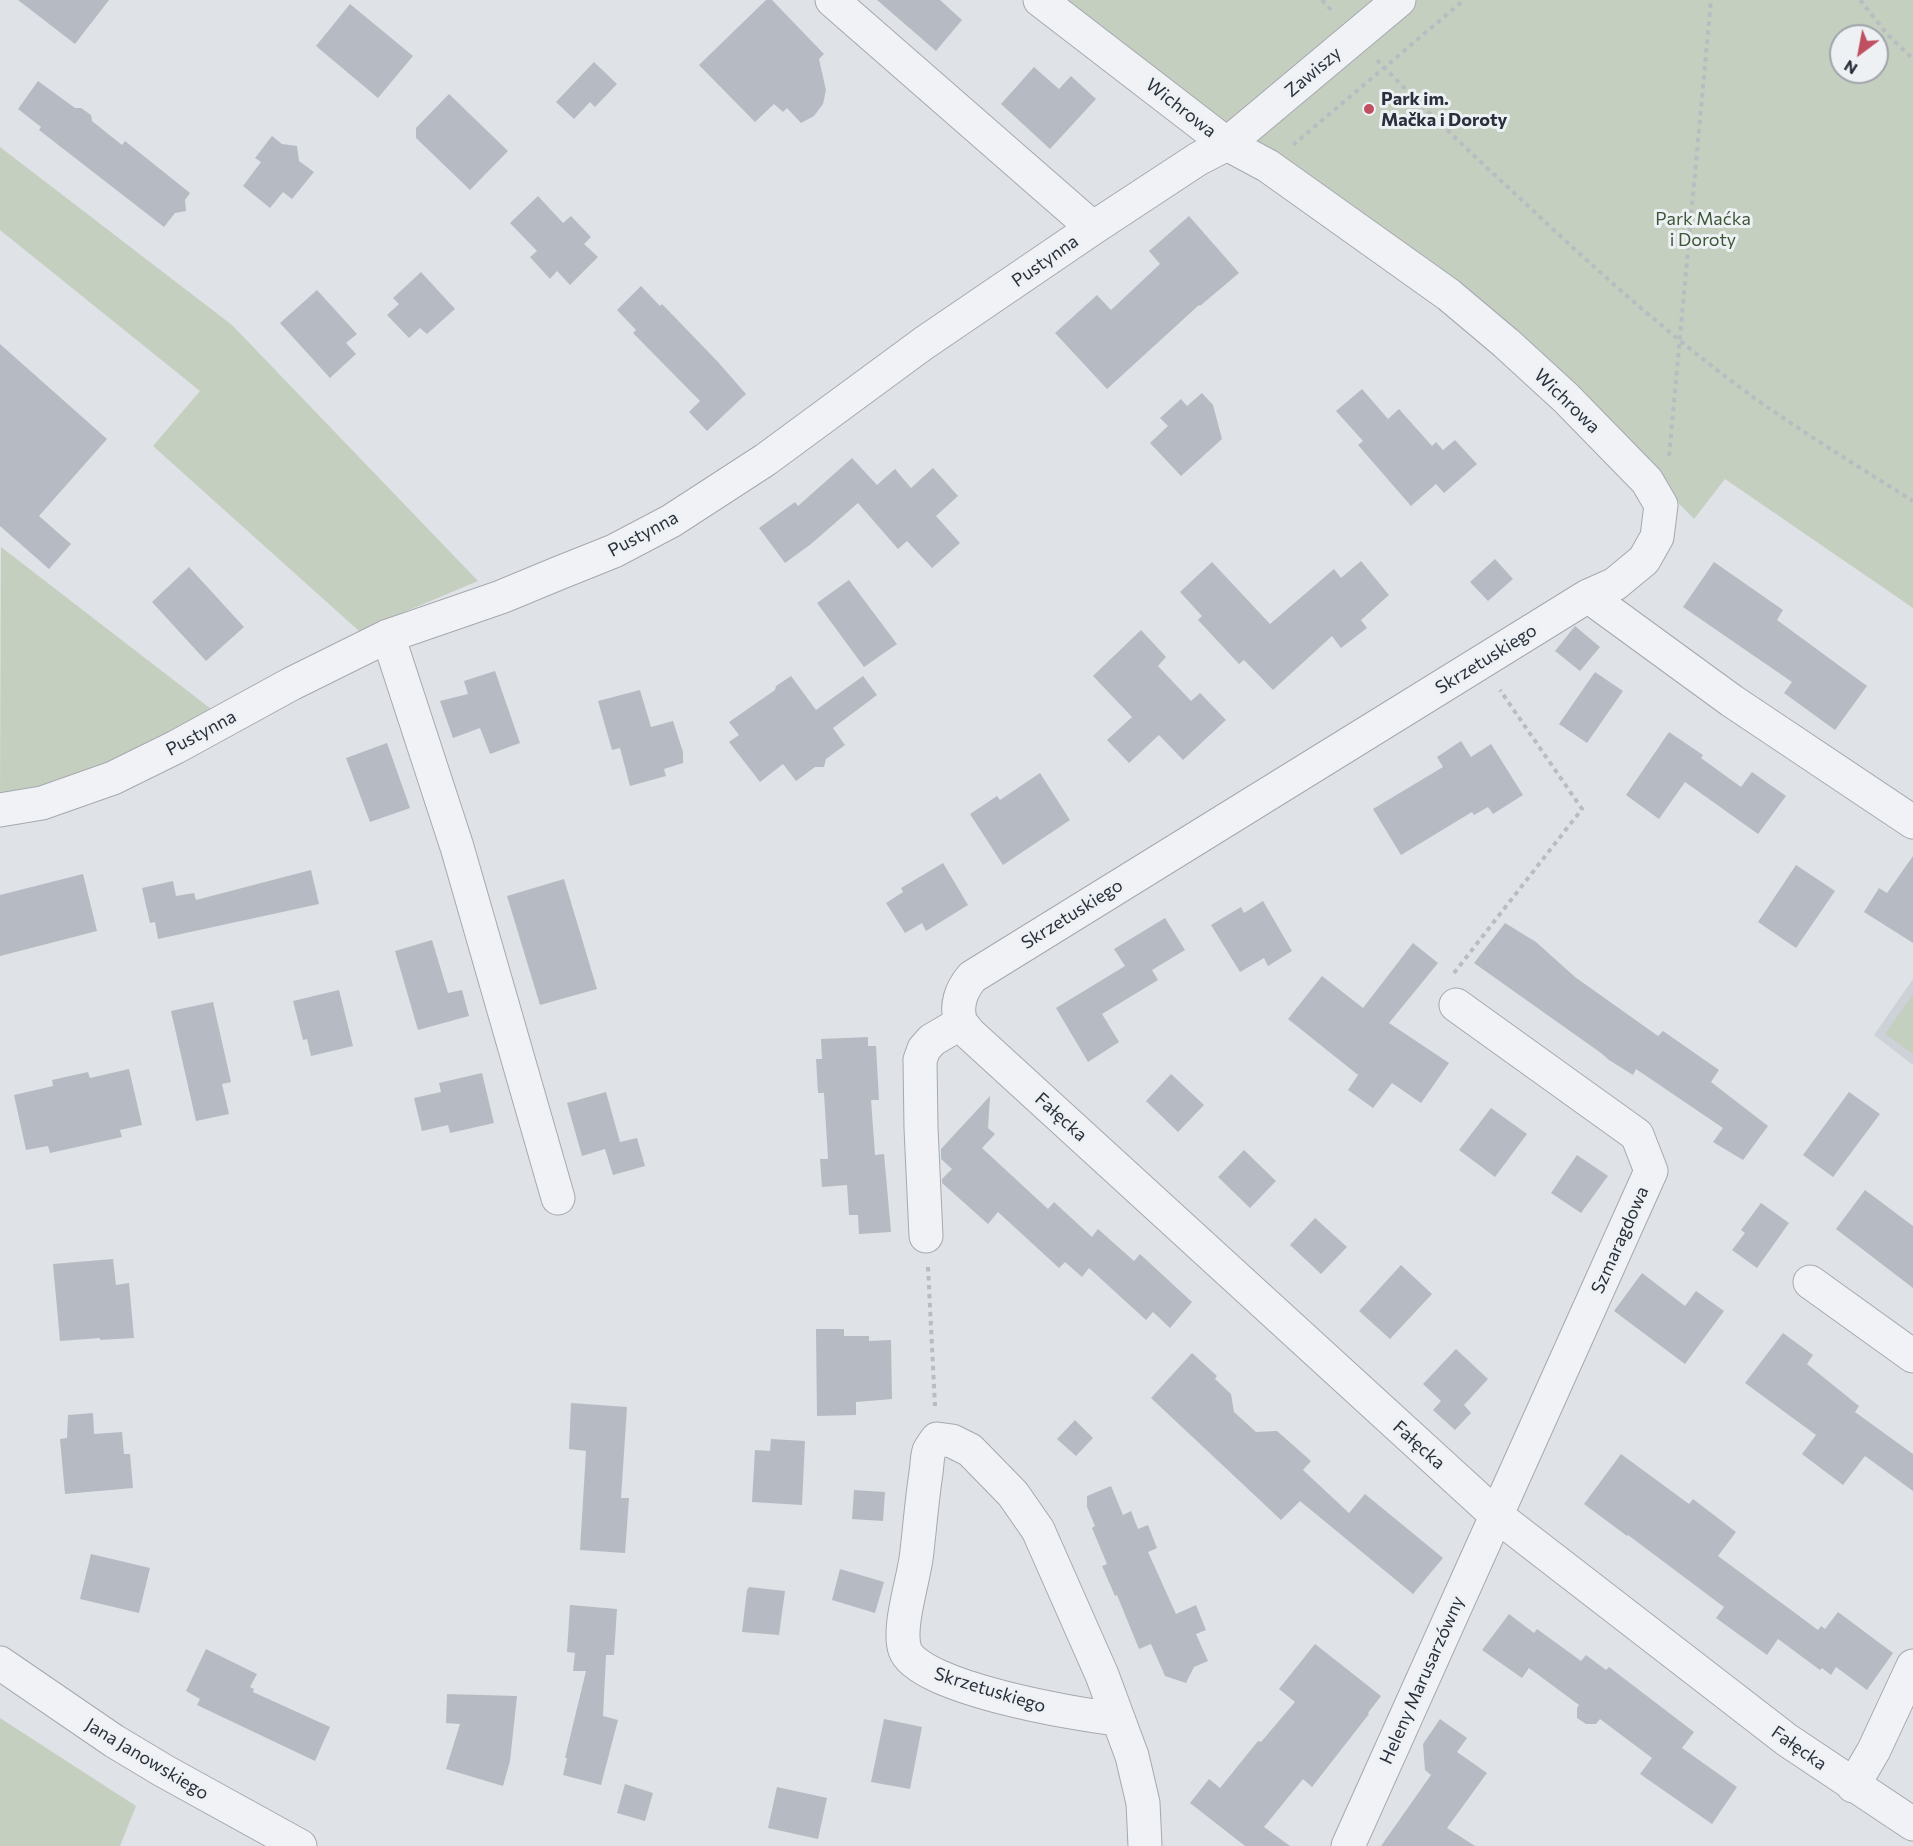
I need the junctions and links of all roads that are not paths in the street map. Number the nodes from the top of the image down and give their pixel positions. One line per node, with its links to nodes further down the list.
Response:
1 (832, 0): 5 (street)
2 (1040, 0): 4 (street, Wichrowa)
3 (1399, 0): 4 (street, Zawiszy)
4 (1227, 144): 5 (street, Pustynna); 6 (street, Wichrowa)
5 (1093, 228): 7 (street, Pustynna)
6 (1588, 596): 9 (street); 11 (street, Skrzetuskiego)
7 (388, 636): 8 (street, Pustynna); 12 (street)
8 (0, 810)
9 (1913, 822)
10 (1456, 1005): 16 (street, Szmaragdowa)
11 (961, 1023): 13 (street); 16 (street, Fałęcka)
12 (558, 1198)
13 (926, 1236)
14 (1810, 1282): 15 (street)
15 (1913, 1356)
16 (1496, 1515): 20 (street, Fałęcka); 24 (street, Heleny Marusarzówny)
17 (0, 1663): 22 (street, Jana Janowskiego)
18 (1913, 1666): 20 (street)
19 (1118, 1719): 19 (street, Skrzetuskiego); 23 (street)
20 (1853, 1786): 21 (street, Fałęcka)
21 (1913, 1824)
22 (300, 1846)
23 (1145, 1846)
24 (1348, 1846)

